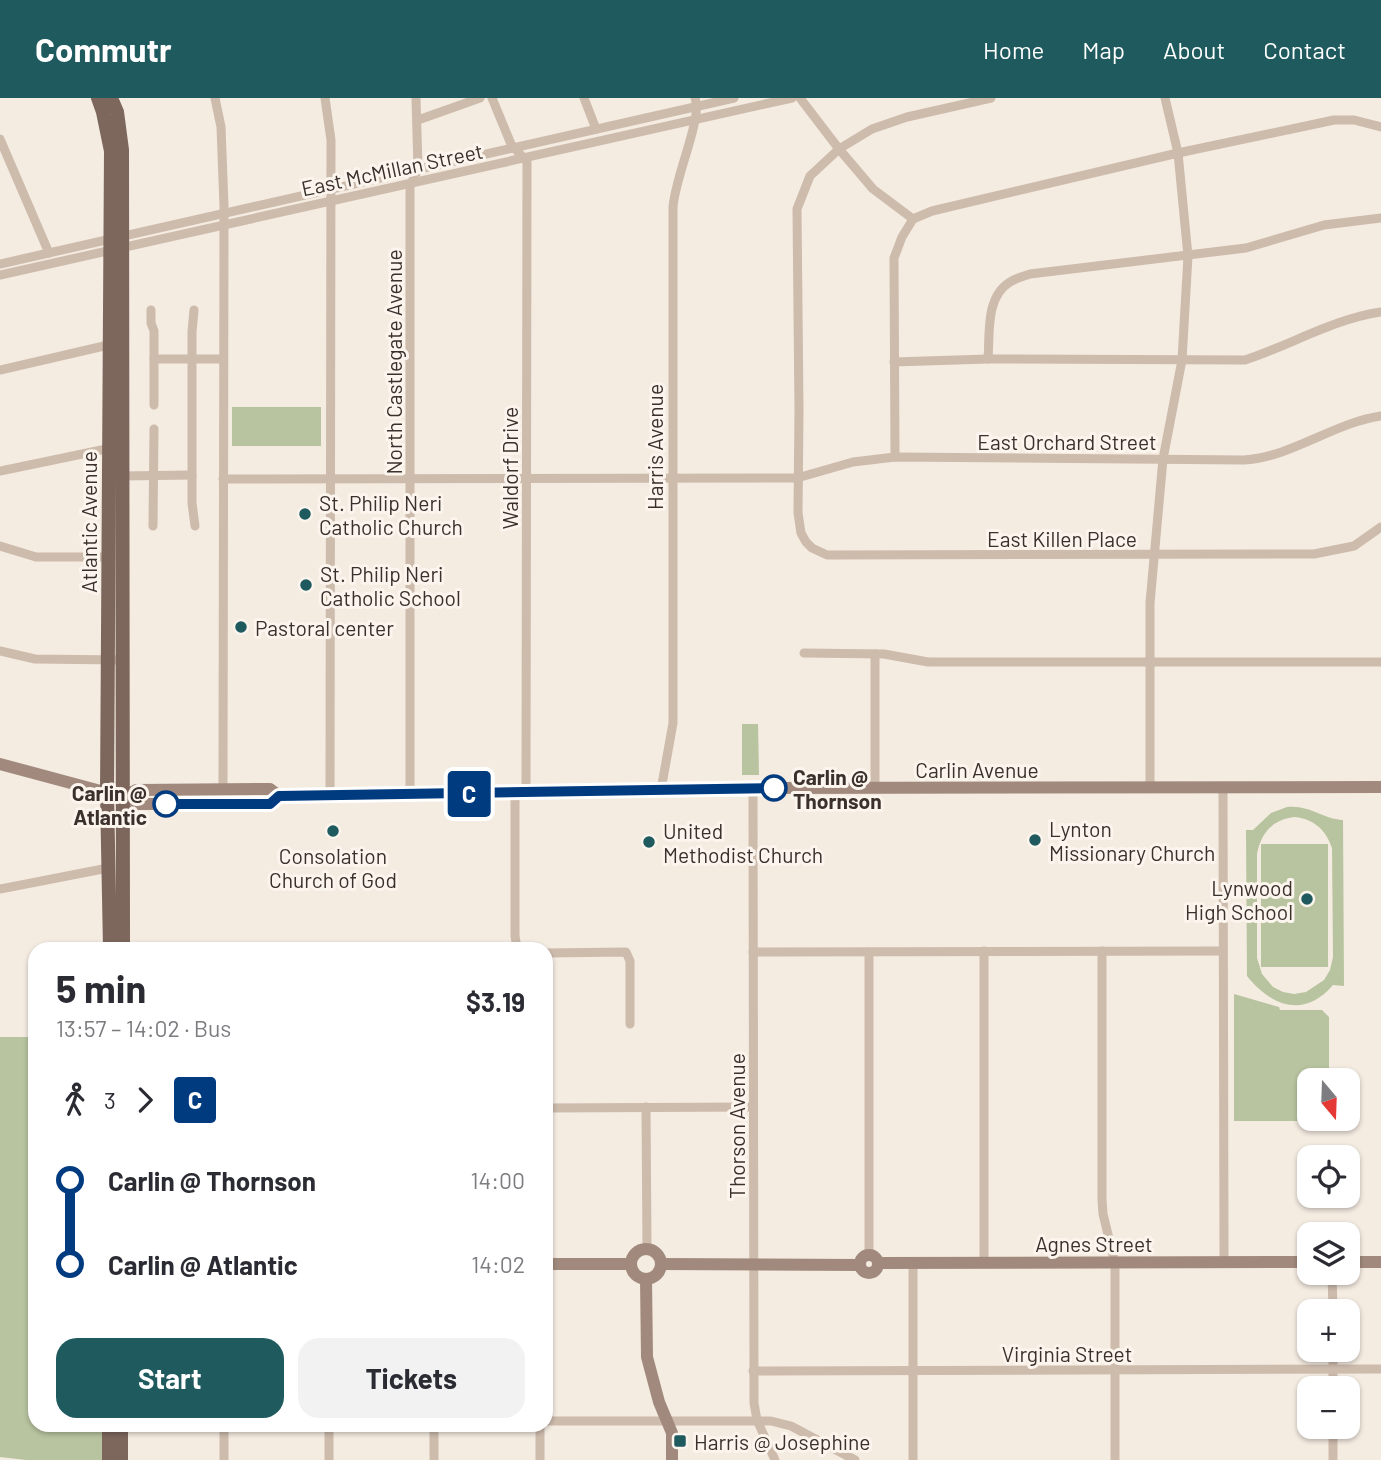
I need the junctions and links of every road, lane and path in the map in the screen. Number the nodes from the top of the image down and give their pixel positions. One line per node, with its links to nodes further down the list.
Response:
1 (98, 98): 31 (main road, Atlantic Avenue)
2 (111, 98): 31 (main road, Atlantic Avenue)
3 (215, 98): 27 (street)
4 (325, 98): 26 (street)
5 (416, 98): 16 (street)
6 (480, 98): 16 (street)
7 (492, 98): 20 (street)
8 (584, 98): 18 (street)
9 (734, 98): 14 (street, East McMillan Street)
10 (792, 98): 15 (street, East McMillan Street)
11 (800, 98): 21 (street)
12 (991, 98): 21 (street)
13 (1165, 98): 22 (street)
14 (696, 102): 15 (street, Harris Avenue); 18 (street, East McMillan Street)
15 (696, 119): 23 (street, East McMillan Street); 60 (street, Harris Avenue)
16 (418, 120): 24 (street)
17 (1381, 127): 22 (street)
18 (596, 129): 20 (street, East McMillan Street)
19 (0, 139): 32 (street)
20 (514, 148): 23 (street); 24 (street, East McMillan Street)
21 (839, 149): 29 (street); 61 (street, East Killen Place)
22 (1178, 153): 29 (street); 33 (street)
23 (524, 158): 25 (street, East McMillan Street); 59 (street, Waldorf Drive)
24 (418, 169): 25 (street); 26 (street, East McMillan Street)
25 (412, 182): 26 (street, East McMillan Street); 58 (street, North Castlegate Avenue)
26 (330, 195): 27 (street, East McMillan Street); 30 (street, East McMillan Street); 57 (street)
27 (224, 213): 30 (street); 31 (street, East McMillan Street)
28 (1381, 218): 33 (street)
29 (914, 219): 45 (street)
30 (223, 224): 31 (street, East McMillan Street); 42 (street)
31 (117, 243): 32 (street, East McMillan Street); 35 (street, East McMillan Street); 39 (main road, Atlantic Avenue)
32 (49, 253): 34 (street, East McMillan Street)
33 (1188, 256): 43 (street); 44 (street)
34 (0, 264)
35 (0, 275)
36 (151, 310): 40 (street)
37 (194, 310): 41 (street)
38 (1381, 312): 44 (street)
39 (116, 346): 46 (street); 50 (main road, Atlantic Avenue)
40 (154, 359): 41 (street); 47 (street)
41 (192, 359): 42 (street); 55 (street)
42 (223, 359): 62 (street)
43 (988, 359): 44 (street); 45 (street)
44 (1182, 360): 52 (street)
45 (894, 362): 51 (street)
46 (0, 370)
47 (154, 405)
48 (1381, 416): 52 (street, East Orchard Street)
49 (154, 429): 54 (street)
50 (116, 448): 53 (street); 56 (main road, Atlantic Avenue)
51 (895, 457): 52 (street, East Orchard Street); 61 (street, East Orchard Street)
52 (1163, 459): 67 (street)
53 (0, 471)
54 (154, 475): 55 (street); 56 (street); 63 (street)
55 (192, 475): 64 (street)
56 (116, 476): 68 (main road, Atlantic Avenue)
57 (330, 478): 58 (street, East Orchard Street); 62 (street, East Orchard Street); 87 (street)
58 (410, 478): 59 (street, East Orchard Street); 85 (street, North Castlegate Avenue)
59 (527, 478): 60 (street, East Orchard Street); 84 (street, Waldorf Drive)
60 (673, 478): 61 (street, East Orchard Street); 82 (street, Harris Avenue)
61 (797, 478): 67 (street, East Killen Place)
62 (223, 479): 81 (street)
63 (152, 526)
64 (194, 526)
65 (1381, 527): 67 (street, East Killen Place)
66 (0, 545): 68 (street)
67 (1154, 555): 73 (street)
68 (116, 557): 72 (main road, Atlantic Avenue)
69 (0, 651): 72 (street)
70 (804, 653): 71 (street)
71 (875, 654): 73 (street); 79 (street)
72 (115, 660): 83 (main road, Atlantic Avenue); 88 (main road, Atlantic Avenue)
73 (1150, 662): 74 (street); 80 (street)
74 (1381, 662)
75 (0, 764): 83 (street, Carlin Avenue)
76 (1223, 787): 77 (street, Carlin Avenue); 80 (street, Carlin Avenue); 97 (street)
77 (1381, 787)
78 (753, 788): 79 (street, Carlin Avenue); 82 (street, Carlin Avenue); 98 (street, Thorson Avenue)
79 (875, 788): 80 (street, Carlin Avenue)
80 (1150, 788)
81 (223, 789): 86 (street, Carlin Avenue); 88 (street, Carlin Avenue)
82 (661, 790): 84 (street, Carlin Avenue)
83 (107, 794): 88 (street, Carlin Avenue); 89 (main road, Atlantic Avenue)
84 (520, 794): 85 (street, Carlin Avenue); 93 (street, Waldorf Drive)
85 (410, 795): 87 (street, Carlin Avenue)
86 (279, 796): 87 (street, Carlin Avenue); 88 (street, Carlin Avenue)
87 (330, 796)
88 (123, 797): 92 (main road, Atlantic Avenue)
89 (108, 868): 90 (street); 91 (main road, Atlantic Avenue)
90 (0, 890)
91 (110, 942)
92 (123, 942)
93 (516, 942)
94 (869, 951): 95 (street); 98 (street); 105 (street)
95 (984, 951): 96 (street); 111 (street)
96 (1102, 951): 97 (street); 112 (street)
97 (1223, 951): 106 (street)
98 (753, 952): 101 (street, Thorson Avenue)
99 (553, 953): 100 (street)
100 (630, 1024)
101 (753, 1107): 103 (street); 116 (street, Thorson Avenue)
102 (553, 1108): 103 (street)
103 (646, 1108): 104 (street)
104 (647, 1249): 114 (street); 115 (street)
105 (869, 1261): 110 (street, Agnes Street); 116 (street, Agnes Street)
106 (1224, 1262): 107 (street, Agnes Street); 112 (street, Agnes Street)
107 (1297, 1262)
108 (1360, 1262): 109 (street)
109 (1381, 1262)
110 (913, 1263): 111 (street, Agnes Street); 121 (street)
111 (984, 1263): 112 (street, Agnes Street)
112 (1115, 1263): 122 (street)
113 (553, 1264): 114 (street)
114 (631, 1264): 117 (street)
115 (661, 1264): 116 (street, Agnes Street); 117 (street)
116 (753, 1264): 123 (street, Thorson Avenue)
117 (646, 1279): 125 (street)
118 (1333, 1362): 119 (street)
119 (1333, 1369): 120 (street, Virginia Street); 122 (street, Virginia Street); 124 (street)
120 (1381, 1369)
121 (913, 1370): 122 (street, Virginia Street); 123 (street, Virginia Street); 144 (street)
122 (1115, 1370): 145 (street)
123 (753, 1371): 126 (street, Thorson Avenue)
124 (1333, 1376)
125 (666, 1420): 126 (street); 127 (street); 141 (street)
126 (757, 1420): 142 (street, Thorson Avenue); 143 (street)
127 (553, 1421)
128 (108, 1432): 135 (main road)
129 (121, 1432): 136 (main road)
130 (224, 1432): 137 (street)
131 (328, 1432): 138 (street)
132 (434, 1432): 139 (street)
133 (540, 1432): 140 (street)
134 (1333, 1439): 146 (street)
135 (109, 1460)
136 (121, 1460)
137 (224, 1460)
138 (328, 1460)
139 (434, 1460)
140 (540, 1460)
141 (672, 1460)
142 (775, 1460)
143 (855, 1460)
144 (913, 1460)
145 (1115, 1460)
146 (1333, 1460)

